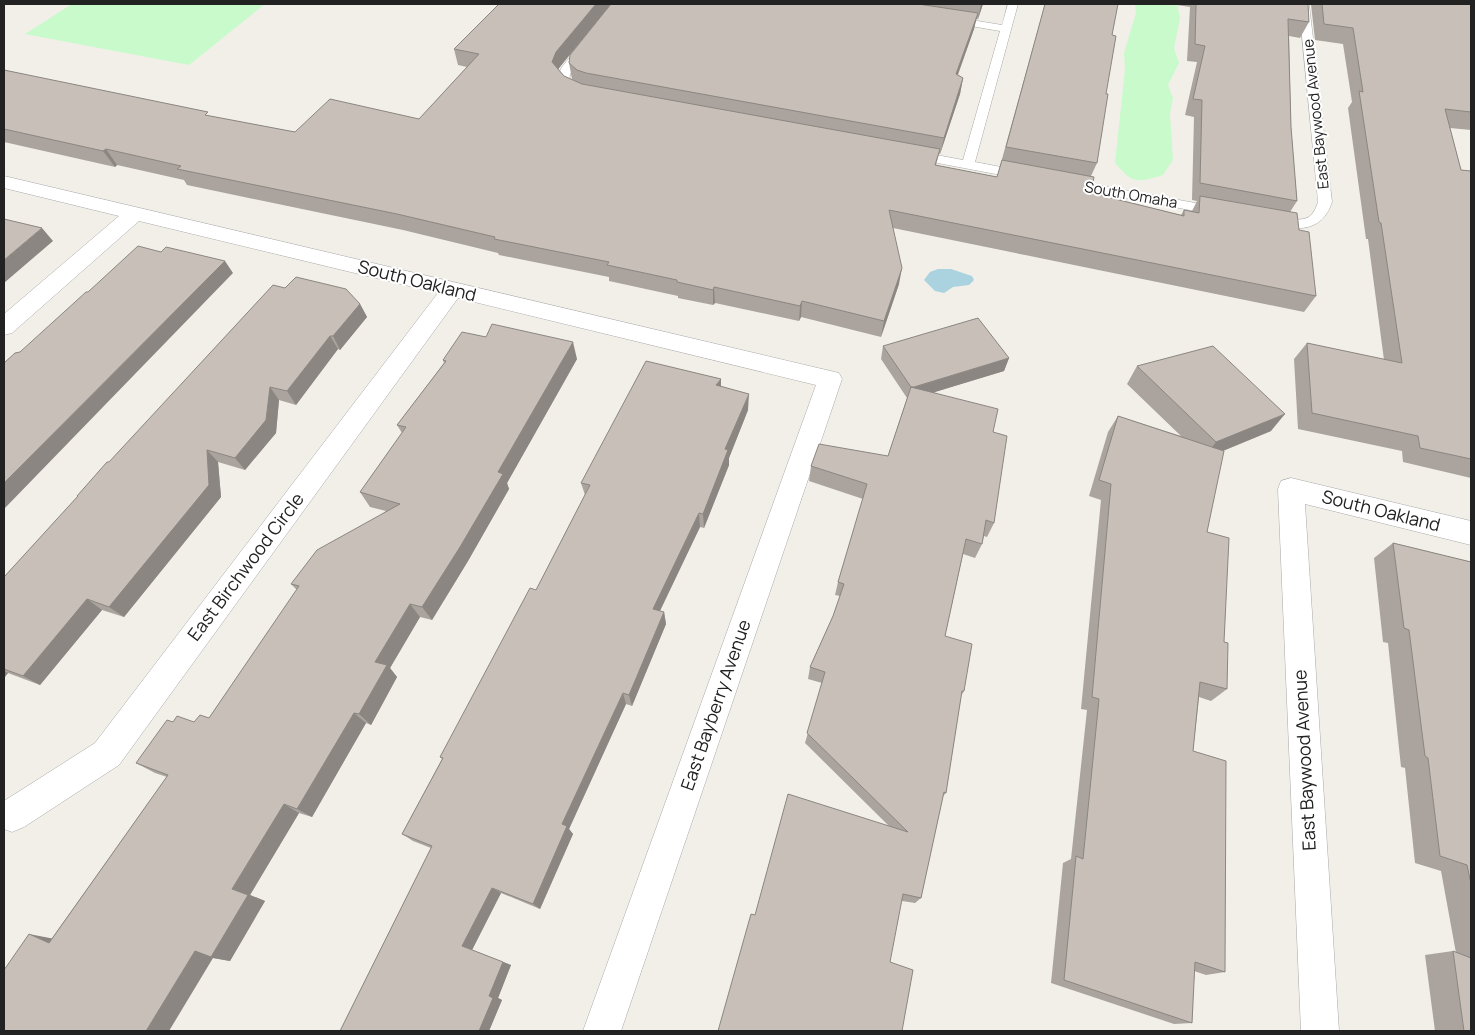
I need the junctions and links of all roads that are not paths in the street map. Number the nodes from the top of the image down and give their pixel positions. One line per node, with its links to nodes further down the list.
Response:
1 (1013, 4): 4 (lane)
2 (1304, 4): 14 (lane, East Baywood Avenue)
3 (937, 18): 4 (lane)
4 (1006, 29): 8 (lane)
5 (595, 32): 6 (lane)
6 (594, 96)
7 (901, 152): 8 (lane)
8 (968, 165): 9 (lane)
9 (1035, 177)
10 (1054, 181): 12 (lane, South Omaha)
11 (4, 182): 13 (street, South Oakland)
12 (1226, 212)
13 (135, 213): 15 (street, South Oakland); 16 (street)
14 (1264, 219)
15 (453, 289): 17 (street, South Oakland); 20 (street, East Birchwood Circle)
16 (4, 327)
17 (830, 379): 21 (street, East Bayberry Avenue)
18 (1291, 489): 19 (street, South Oakland); 22 (street, East Baywood Avenue)
19 (1471, 533)
20 (12, 816)
21 (602, 1031)
22 (1320, 1031)

